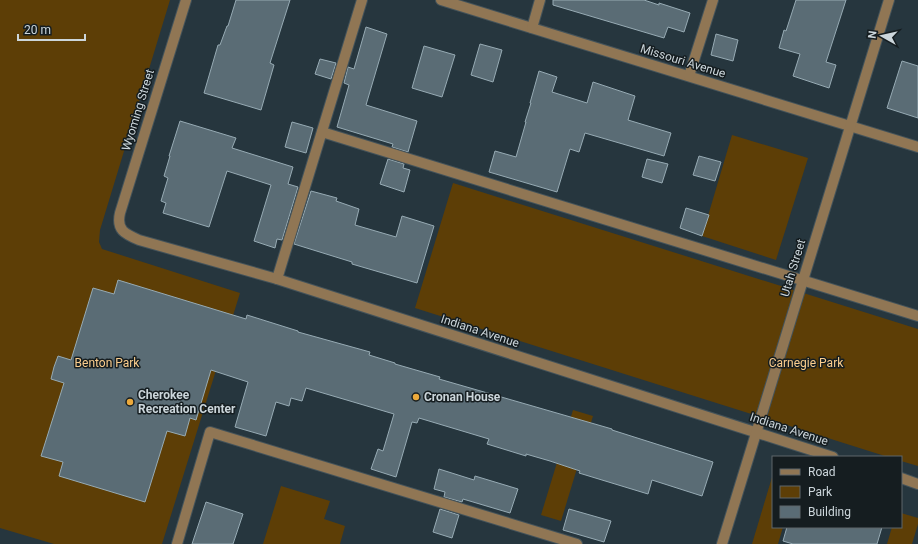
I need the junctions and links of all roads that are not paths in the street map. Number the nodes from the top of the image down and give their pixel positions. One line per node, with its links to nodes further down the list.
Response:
1 (186, 0): 12 (street, Wyoming Street)
2 (362, 0): 10 (street)
3 (441, 0): 7 (street, Missouri Avenue)
4 (540, 0): 7 (street)
5 (713, 0): 8 (street)
6 (889, 0): 9 (street, Utah Street)
7 (532, 28): 8 (street, Missouri Avenue)
8 (689, 76): 9 (street, Missouri Avenue)
9 (850, 126): 11 (street, Missouri Avenue); 14 (street, Utah Street)
10 (322, 132): 13 (street); 14 (street)
11 (918, 147)
12 (121, 229): 13 (street, Indiana Avenue)
13 (277, 279): 16 (street, Indiana Avenue)
14 (803, 281): 15 (street); 16 (street, Utah Street)
15 (918, 316)
16 (756, 433): 17 (street, Indiana Avenue); 22 (street, Utah Street)
17 (830, 456)
18 (902, 478): 19 (street)
19 (918, 484)
20 (177, 544): 21 (street)
21 (578, 544)
22 (722, 544)

